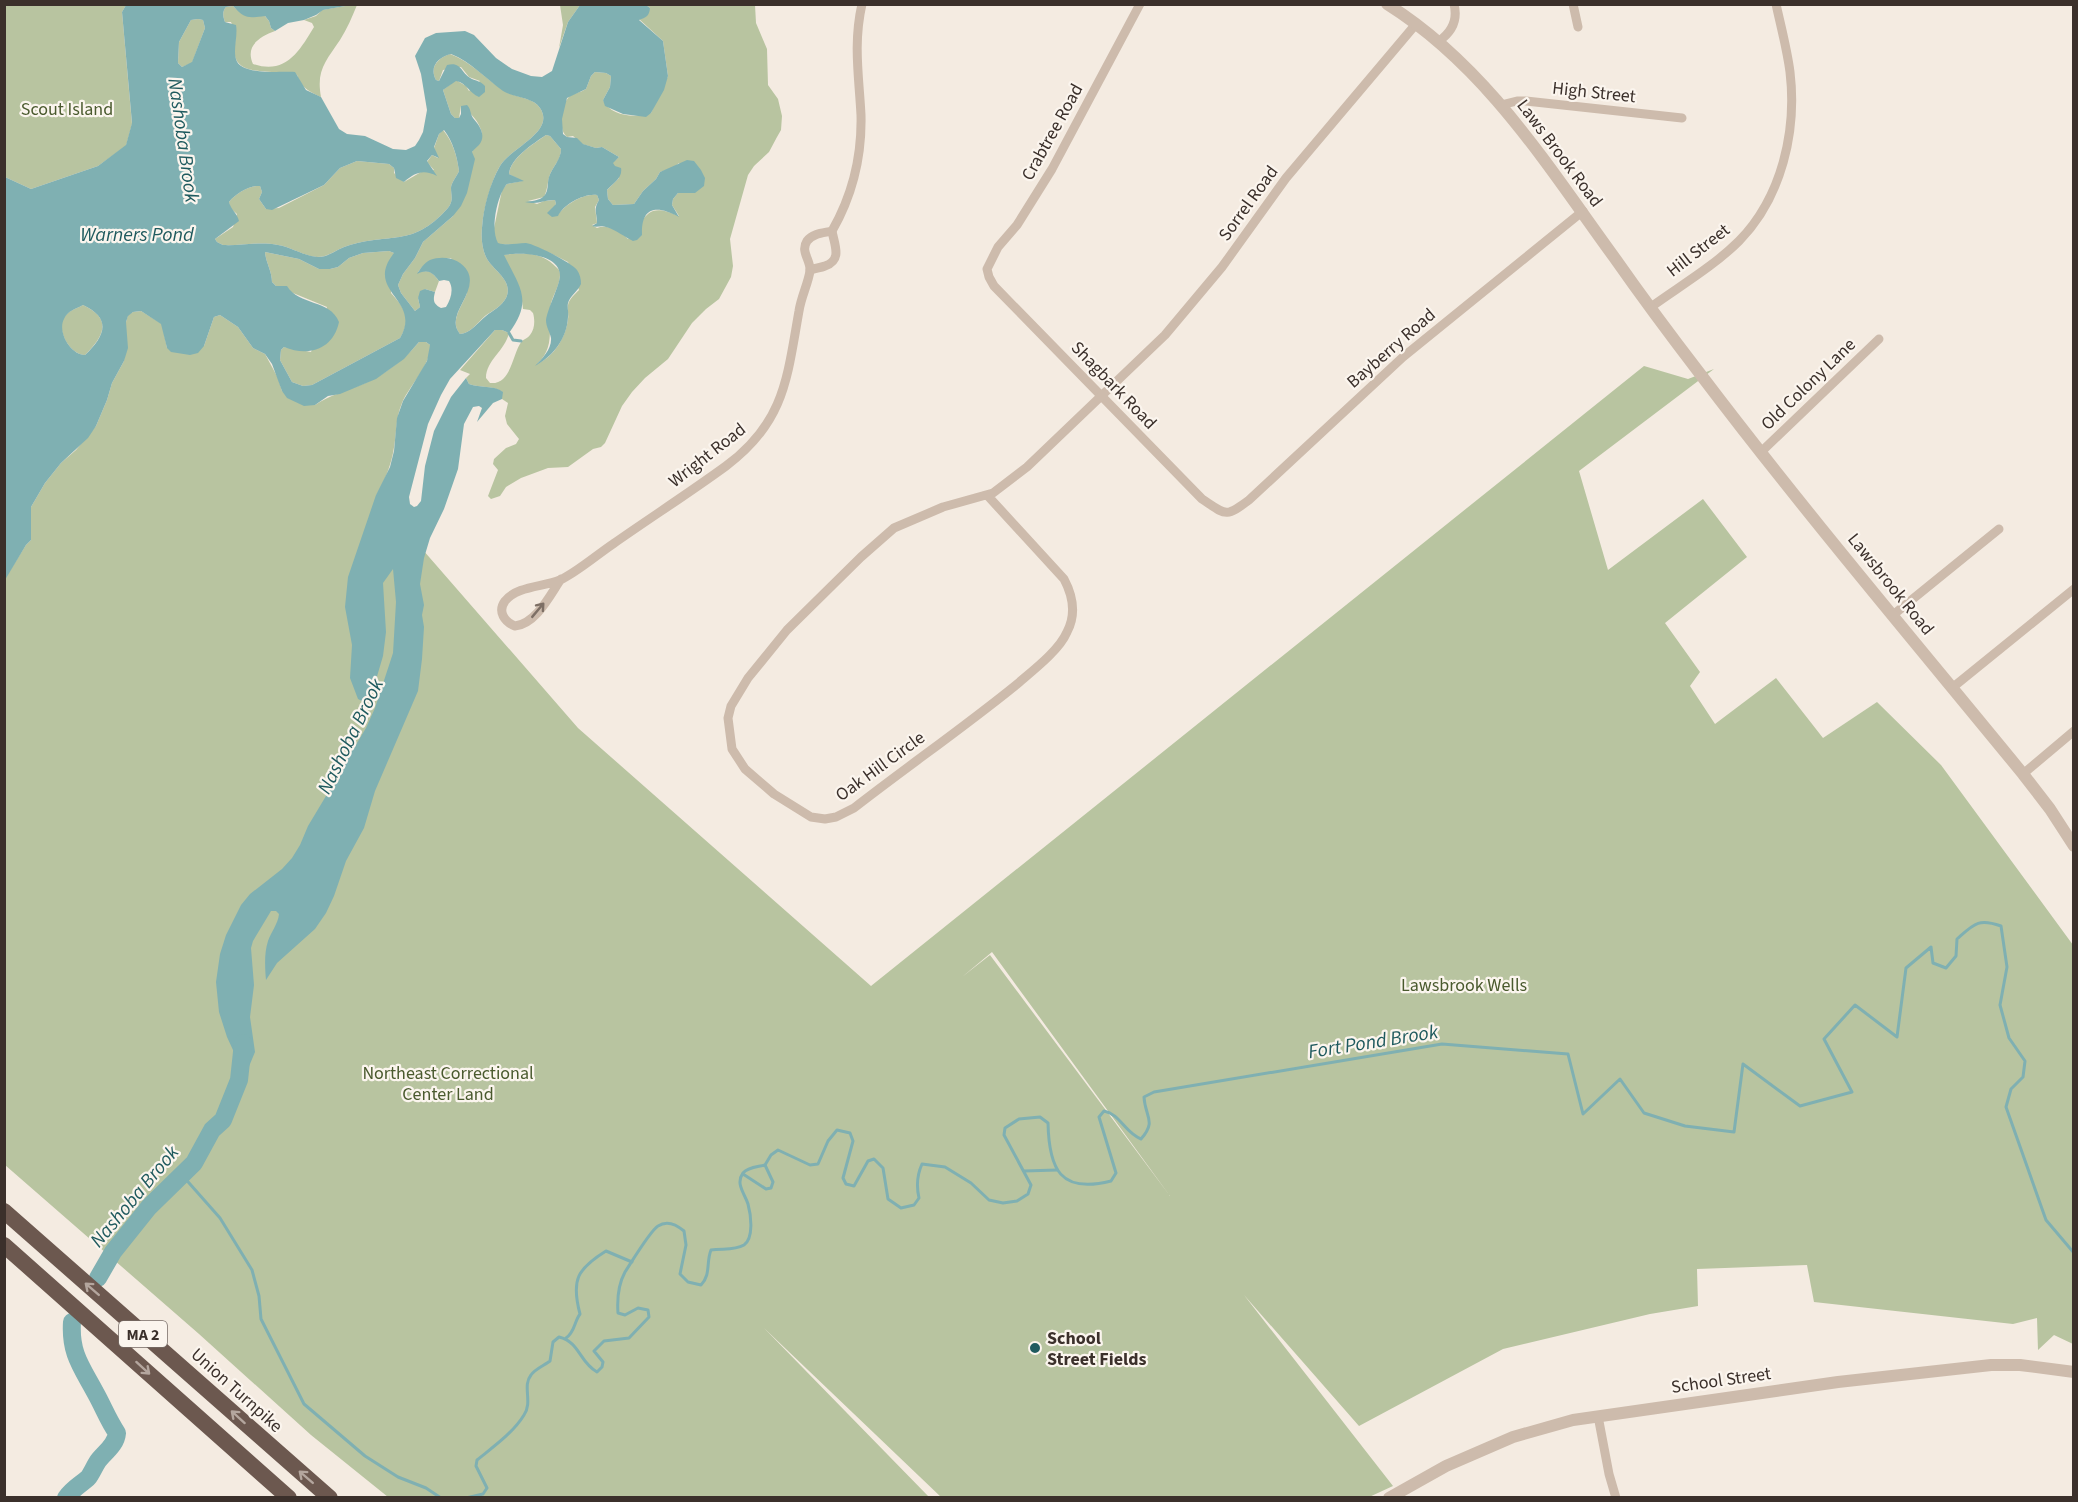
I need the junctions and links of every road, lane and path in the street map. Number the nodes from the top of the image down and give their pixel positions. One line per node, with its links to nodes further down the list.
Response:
1 (862, 4): 13 (street)
2 (1140, 4): 15 (street, Crabtree Road)
3 (1387, 4): 7 (street, Laws Brook Road)
4 (1454, 4): 9 (street)
5 (1574, 4): 8 (street)
6 (1776, 4): 16 (street, Hill Street)
7 (1416, 24): 9 (street, Laws Brook Road); 19 (street, Sorrel Road)
8 (1578, 27)
9 (1439, 41): 10 (street, Laws Brook Road)
10 (1501, 105): 11 (street, High Street); 12 (street, Laws Brook Road)
11 (1682, 118)
12 (1582, 211): 16 (street, Laws Brook Road); 22 (street, Bayberry Road)
13 (832, 231): 14 (street); 14 (street, Wright Road)
14 (810, 270): 24 (street, Wright Road)
15 (988, 272): 19 (street, Shagbark Road)
16 (1651, 307): 18 (street, Laws Brook Road)
17 (1879, 339): 20 (street, Old Colony Lane)
18 (1679, 346): 20 (street, Lawsbrook Road)
19 (1102, 396): 21 (street, Oak Hill Circle); 22 (street, Shagbark Road)
20 (1761, 452): 26 (street, Lawsbrook Road)
21 (987, 495): 21 (street, Oak Hill Circle)
22 (1226, 513)
23 (1999, 529): 26 (street)
24 (561, 579): 24 (street, Wright Road, one-way to 24)
25 (2073, 589): 27 (street)
26 (1893, 615): 27 (street, Lawsbrook Road)
27 (1952, 688): 29 (street, Lawsbrook Road)
28 (2073, 731): 29 (street)
29 (2023, 774): 30 (street, Lawsbrook Road)
30 (2073, 846)
31 (4, 1211): 36 (highway, Union Turnpike / MA 2, one-way to 31)
32 (4, 1245): 35 (highway, MA 2, one-way to 35)
33 (2073, 1372): 34 (street, School Street)
34 (1598, 1416): 37 (street, School Street); 38 (street)
35 (289, 1497)
36 (330, 1497)
37 (1389, 1497)
38 (1616, 1497)

